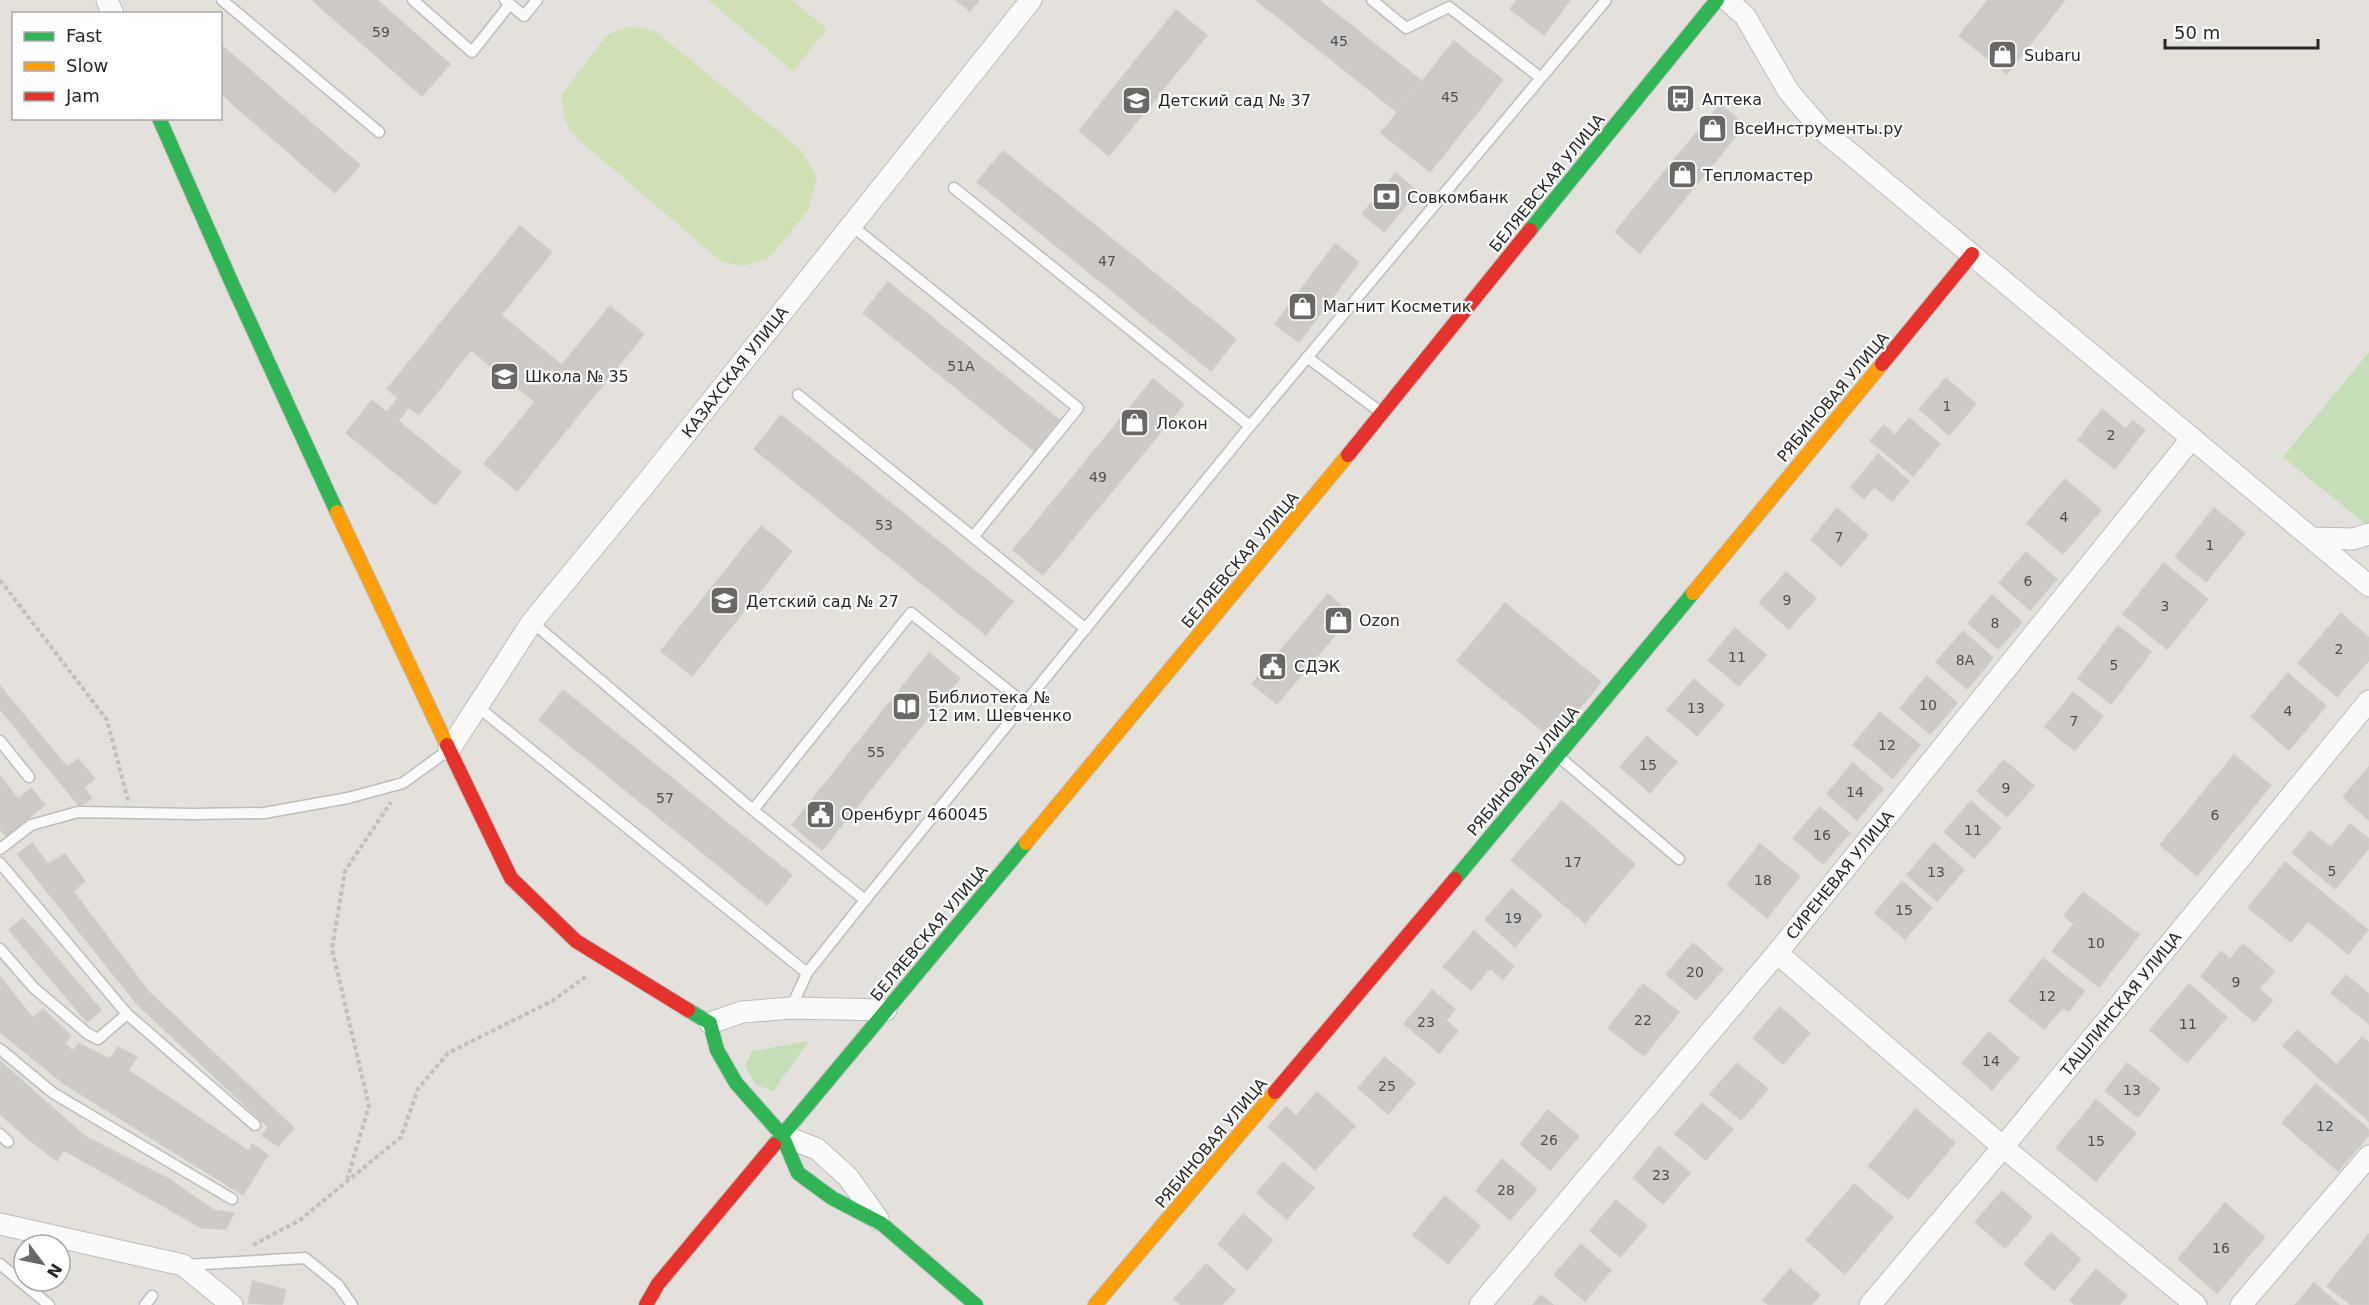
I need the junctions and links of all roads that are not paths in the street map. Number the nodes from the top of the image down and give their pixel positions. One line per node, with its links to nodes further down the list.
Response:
1 (222, 0): 12 (lane)
2 (412, 0): 9 (lane)
3 (537, 0): 9 (lane)
4 (1031, 0): 14 (street, КАЗАХСКАЯ УЛИЦА)
5 (1371, 0): 10 (lane)
6 (1606, 0): 10 (lane)
7 (1717, 0): 18 (street, БЕЛЯЕВСКАЯ УЛИЦА)
8 (1727, 0): 15 (street)
9 (507, 2)
10 (1540, 78): 16 (lane)
11 (160, 120): 31 (street)
12 (379, 132)
13 (954, 188): 19 (lane)
14 (851, 225): 22 (lane); 25 (street, КАЗАХСКАЯ УЛИЦА)
15 (1972, 254): 20 (street); 32 (street, РЯБИНОВАЯ УЛИЦА)
16 (1307, 357): 18 (lane); 19 (lane)
17 (798, 395): 22 (lane)
18 (1382, 413): 43 (street, БЕЛЯЕВСКАЯ УЛИЦА)
19 (1250, 426): 26 (lane)
20 (2192, 438): 23 (street); 40 (street, СИРЕНЕВАЯ УЛИЦА)
21 (2369, 534): 23 (street)
22 (973, 537): 26 (lane)
23 (2312, 538): 24 (street)
24 (2369, 586)
25 (532, 622): 29 (street, КАЗАХСКАЯ УЛИЦА); 34 (lane)
26 (1086, 629): 28 (lane)
27 (2369, 701): 49 (street, ТАШЛИНСКАЯ УЛИЦА)
28 (1025, 704): 34 (lane); 38 (lane)
29 (478, 707): 31 (street, КАЗАХСКАЯ УЛИЦА); 41 (lane)
30 (0, 741): 33 (lane)
31 (449, 750): 35 (lane); 45 (street)
32 (1558, 756): 36 (lane); 65 (street, РЯБИНОВАЯ УЛИЦА)
33 (29, 777)
34 (753, 810): 38 (lane)
35 (0, 849)
36 (1679, 860)
37 (0, 863): 44 (lane)
38 (865, 900): 41 (lane)
39 (0, 948): 44 (lane)
40 (1777, 953): 49 (street); 66 (street, СИРЕНЕВАЯ УЛИЦА)
41 (807, 973): 42 (lane)
42 (791, 1008): 43 (street); 45 (street)
43 (886, 1010): 48 (street, БЕЛЯЕВСКАЯ УЛИЦА)
44 (127, 1014): 47 (lane)
45 (710, 1023): 48 (street)
46 (0, 1048): 51 (lane)
47 (255, 1125)
48 (782, 1135): 53 (street); 53 (street); 56 (street, БЕЛЯЕВСКАЯ УЛИЦА)
49 (2003, 1148): 67 (street, ТАШЛИНСКАЯ УЛИЦА); 68 (street)
50 (2369, 1156): 69 (street)
51 (232, 1198)
52 (0, 1224): 55 (street)
53 (882, 1224): 64 (street)
54 (0, 1264): 58 (lane)
55 (183, 1265): 60 (street); 61 (lane)
56 (658, 1284): 62 (street); 63 (street)
57 (152, 1296): 59 (lane)
58 (49, 1305)
59 (145, 1305)
60 (232, 1305)
61 (352, 1305)
62 (632, 1305)
63 (646, 1305)
64 (976, 1305)
65 (1095, 1305)
66 (1480, 1305)
67 (1870, 1305)
68 (2196, 1305)
69 (2241, 1305)

